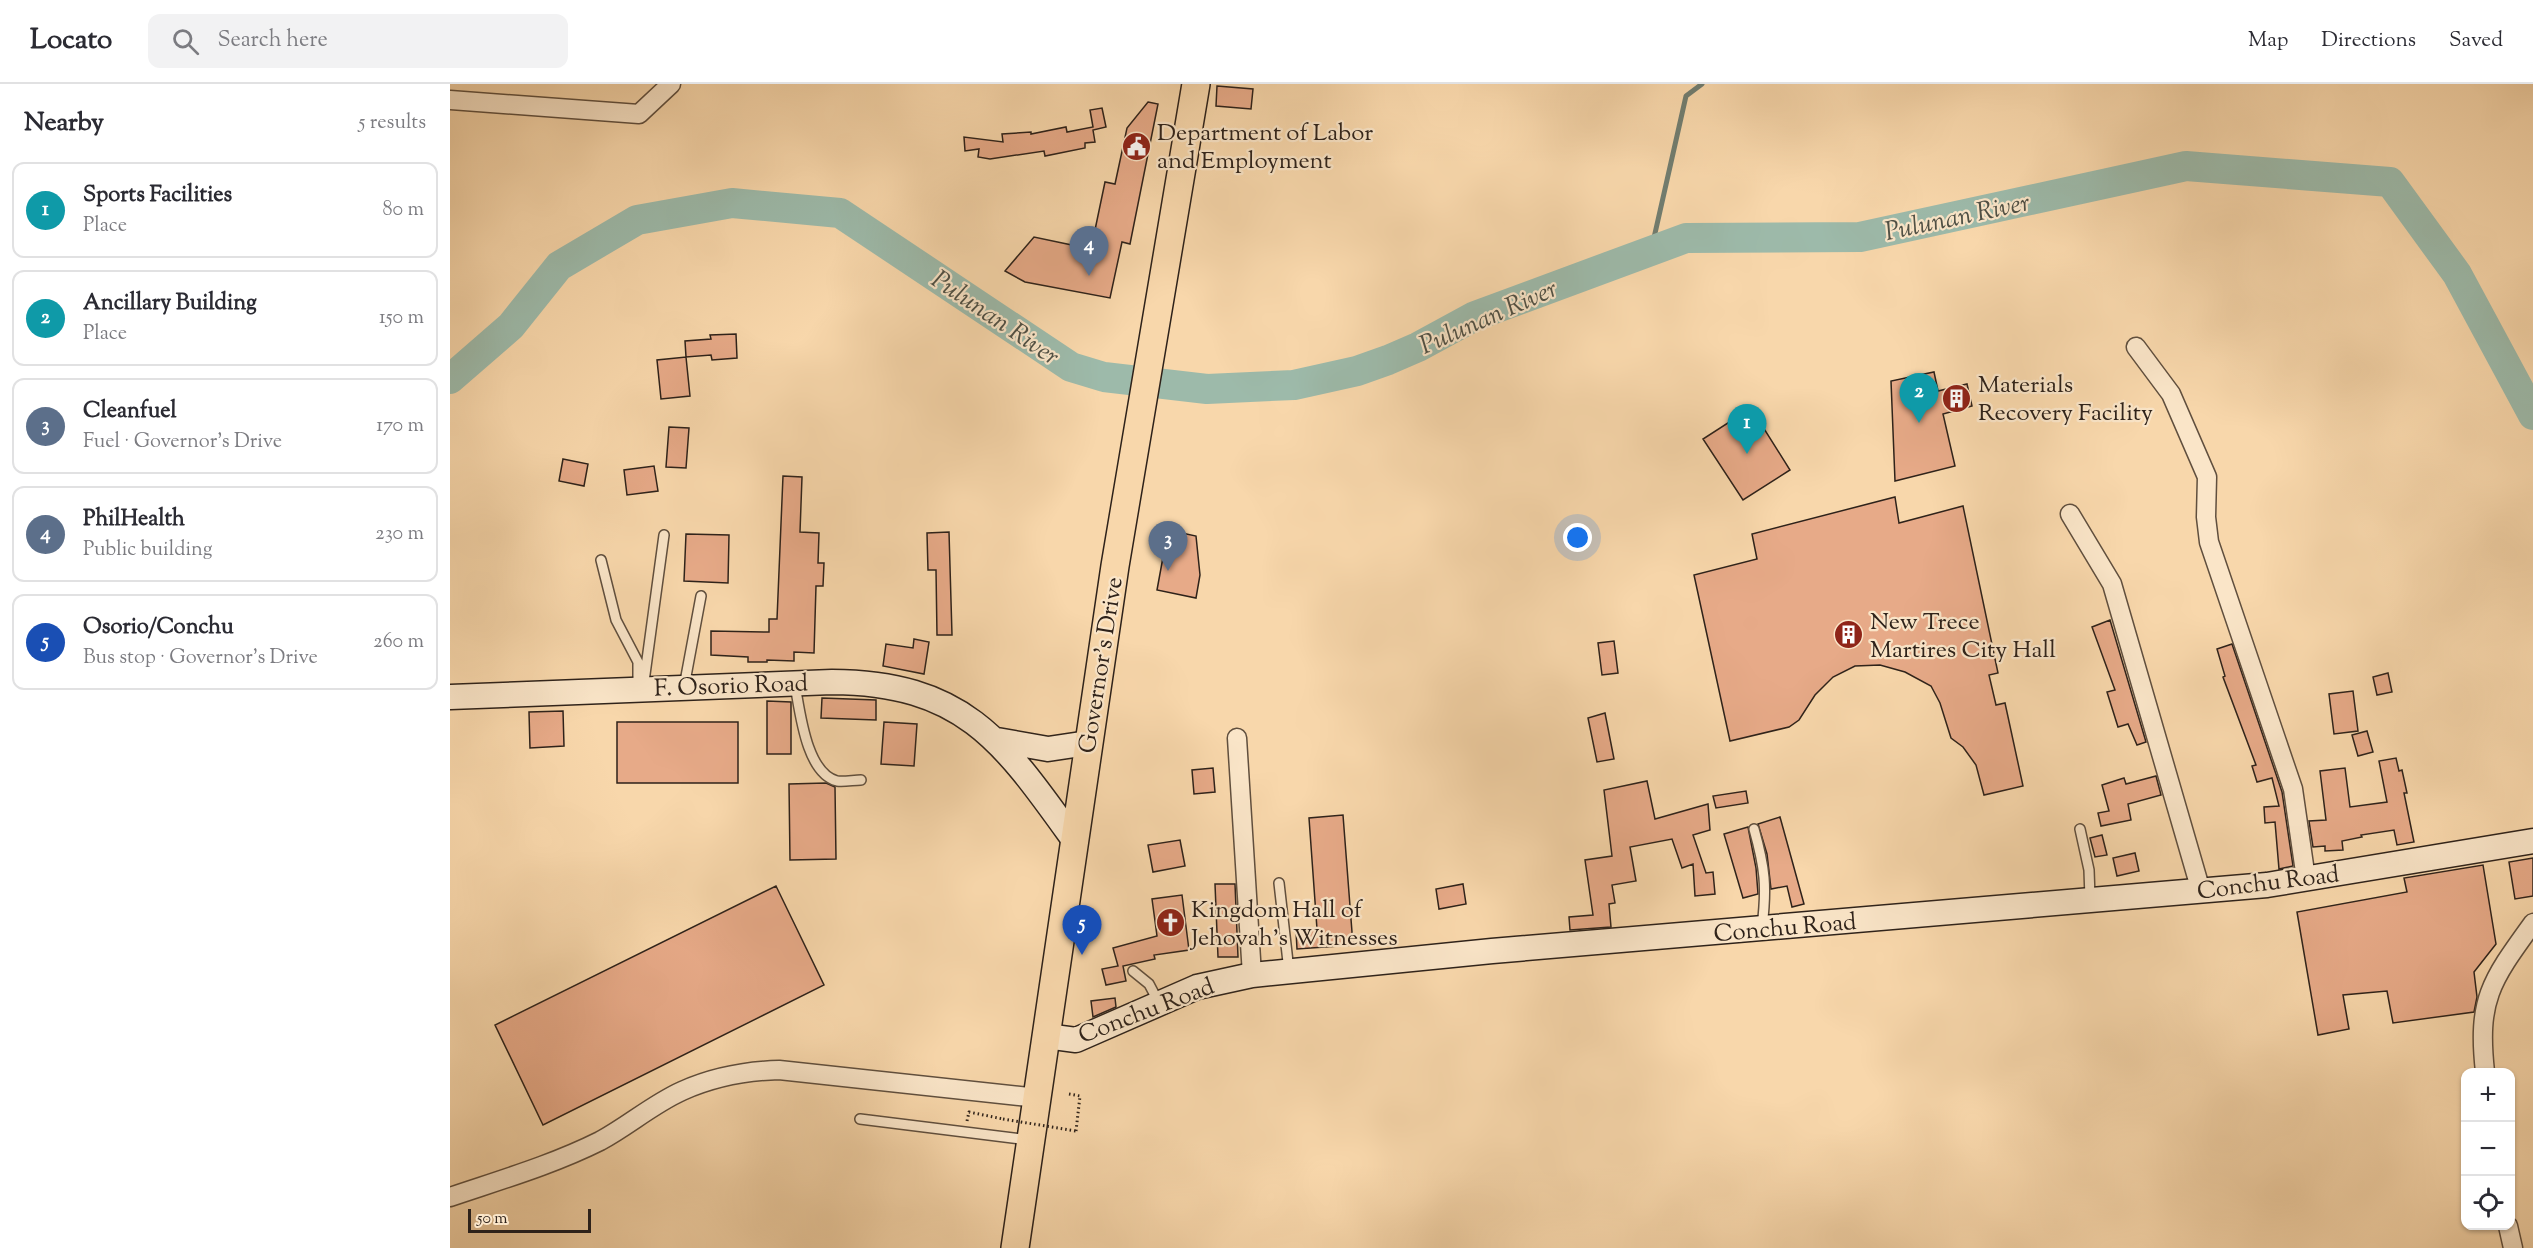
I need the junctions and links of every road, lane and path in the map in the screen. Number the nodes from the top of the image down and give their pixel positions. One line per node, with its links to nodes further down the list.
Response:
1 (671, 84): 3 (street)
2 (1196, 84): 15 (main road, Governor's Drive)
3 (450, 100)
4 (2136, 346): 21 (street)
5 (2070, 514): 23 (street)
6 (664, 535): 11 (lane)
7 (601, 560): 11 (lane)
8 (701, 596): 10 (lane)
9 (794, 683): 10 (main road, F. Osorio Road); 14 (main road, F. Osorio Road); 16 (lane)
10 (684, 687): 11 (main road, F. Osorio Road)
11 (641, 689): 12 (main road, F. Osorio Road)
12 (450, 697)
13 (1237, 738): 29 (street)
14 (997, 740): 15 (main road, F. Osorio Road); 19 (main road, F. Osorio Road)
15 (1088, 743): 19 (main road, Governor's Drive)
16 (861, 780)
17 (1754, 829): 26 (lane)
18 (2080, 829): 24 (lane)
19 (1074, 840): 31 (main road, Governor's Drive)
20 (2533, 841): 21 (main road, Conchu Road)
21 (2306, 879): 23 (main road, Conchu Road)
22 (1279, 883): 28 (lane)
23 (2202, 891): 24 (main road, Conchu Road)
24 (2091, 901): 26 (main road, Conchu Road)
25 (2533, 923): 32 (street)
26 (1761, 930): 28 (main road, Conchu Road)
27 (1133, 971): 30 (lane)
28 (1289, 971): 29 (main road, Conchu Road)
29 (1252, 975): 30 (main road, Conchu Road)
30 (1159, 1003): 31 (main road, Conchu Road)
31 (1046, 1036): 34 (main road, Governor's Drive)
32 (2485, 1068)
33 (1069, 1094): 35 (path, bridge)
34 (1038, 1098): 37 (main road, Governor's Drive); 38 (street)
35 (969, 1112)
36 (860, 1119): 37 (lane)
37 (1031, 1140): 40 (main road, Governor's Drive)
38 (450, 1197)
39 (2509, 1230): 41 (street)
40 (1015, 1248)
41 (2513, 1248)

